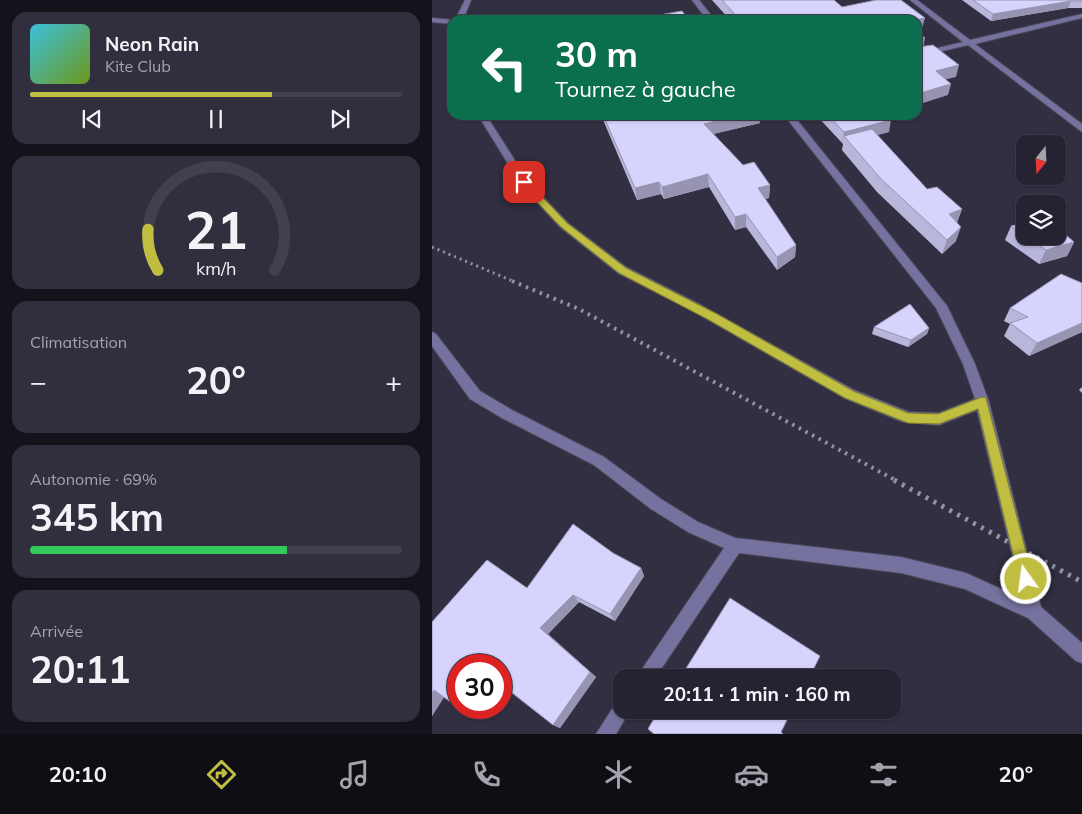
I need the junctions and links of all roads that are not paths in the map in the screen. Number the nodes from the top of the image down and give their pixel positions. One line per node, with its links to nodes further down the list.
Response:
1 (468, 0): 4 (street)
2 (695, 0): 5 (street)
3 (913, 0): 9 (street)
4 (461, 15)
5 (707, 15)
6 (1082, 16): 9 (street)
7 (432, 20): 8 (street)
8 (447, 22)
9 (969, 43): 10 (street); 13 (street)
10 (922, 54)
11 (485, 120): 15 (street)
12 (792, 120): 15 (street)
13 (1082, 129)
14 (432, 337): 16 (street)
15 (982, 402): 17 (street)
16 (735, 545): 17 (street); 19 (street)
17 (1034, 612): 18 (street)
18 (1082, 655)
19 (650, 669)
20 (615, 719): 21 (street)
21 (605, 734)

